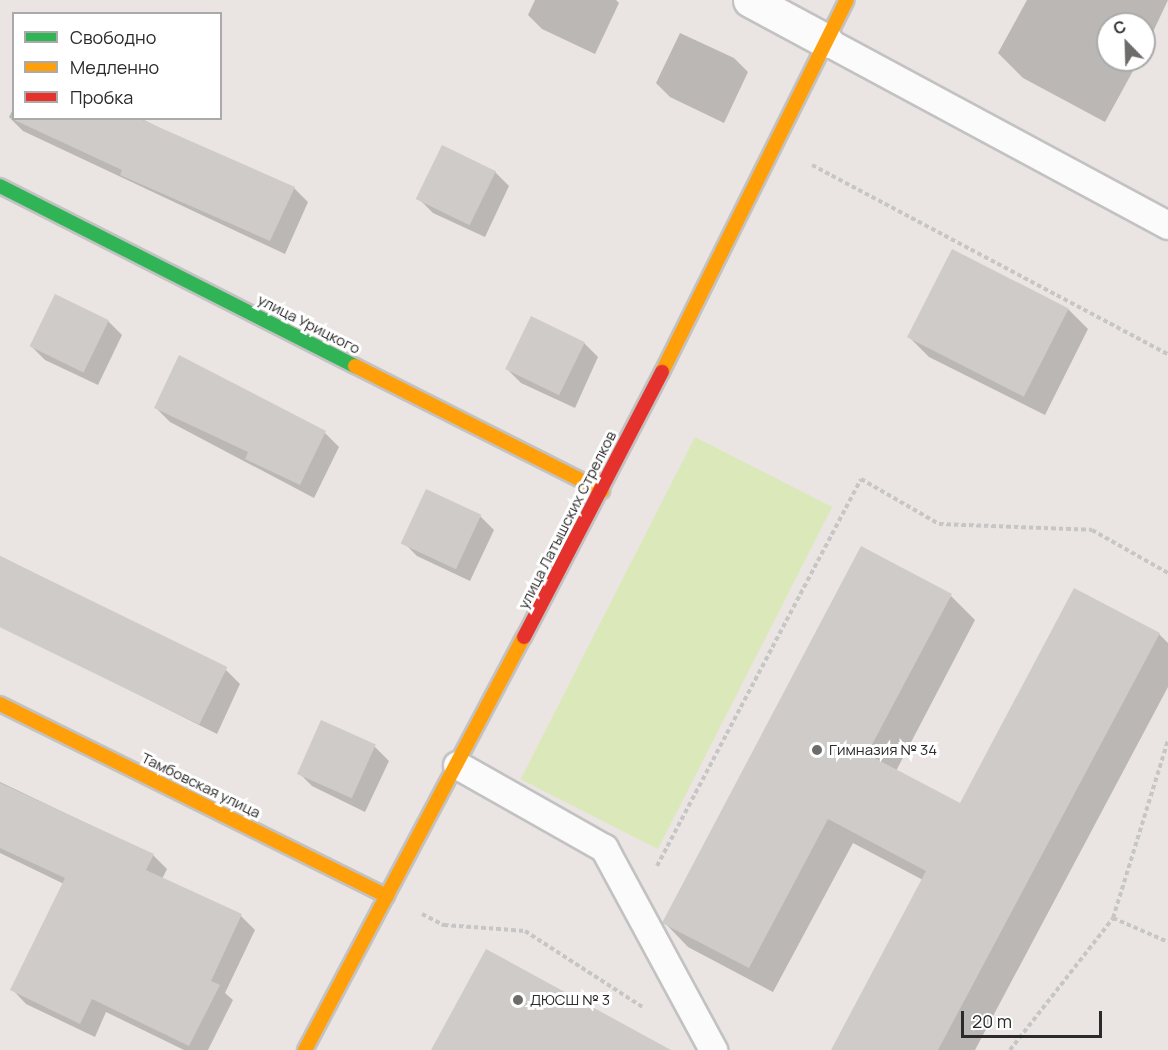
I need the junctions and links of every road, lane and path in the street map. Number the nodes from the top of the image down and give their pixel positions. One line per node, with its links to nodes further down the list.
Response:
1 (750, 0): 3 (street)
2 (847, 0): 3 (street, улица Латышских Стрелков)
3 (826, 41): 4 (street, улица Латышских Стрелков); 6 (lane)
4 (774, 145): 7 (path); 8 (street, улица Латышских Стрелков)
5 (0, 186): 8 (street, улица Урицкого)
6 (1168, 225)
7 (1168, 354)
8 (602, 491): 12 (street, улица Латышских Стрелков)
9 (1168, 573): 14 (path)
10 (0, 704): 13 (street, Тамбовская улица)
11 (1168, 740): 15 (path)
12 (457, 765): 13 (street, улица Латышских Стрелков); 14 (lane)
13 (387, 896): 17 (path); 18 (street, улица Латышских Стрелков)
14 (636, 907): 19 (lane)
15 (1113, 918): 16 (path); 20 (path)
16 (1168, 942)
17 (652, 1012)
18 (305, 1050)
19 (713, 1050)
20 (1010, 1050)

